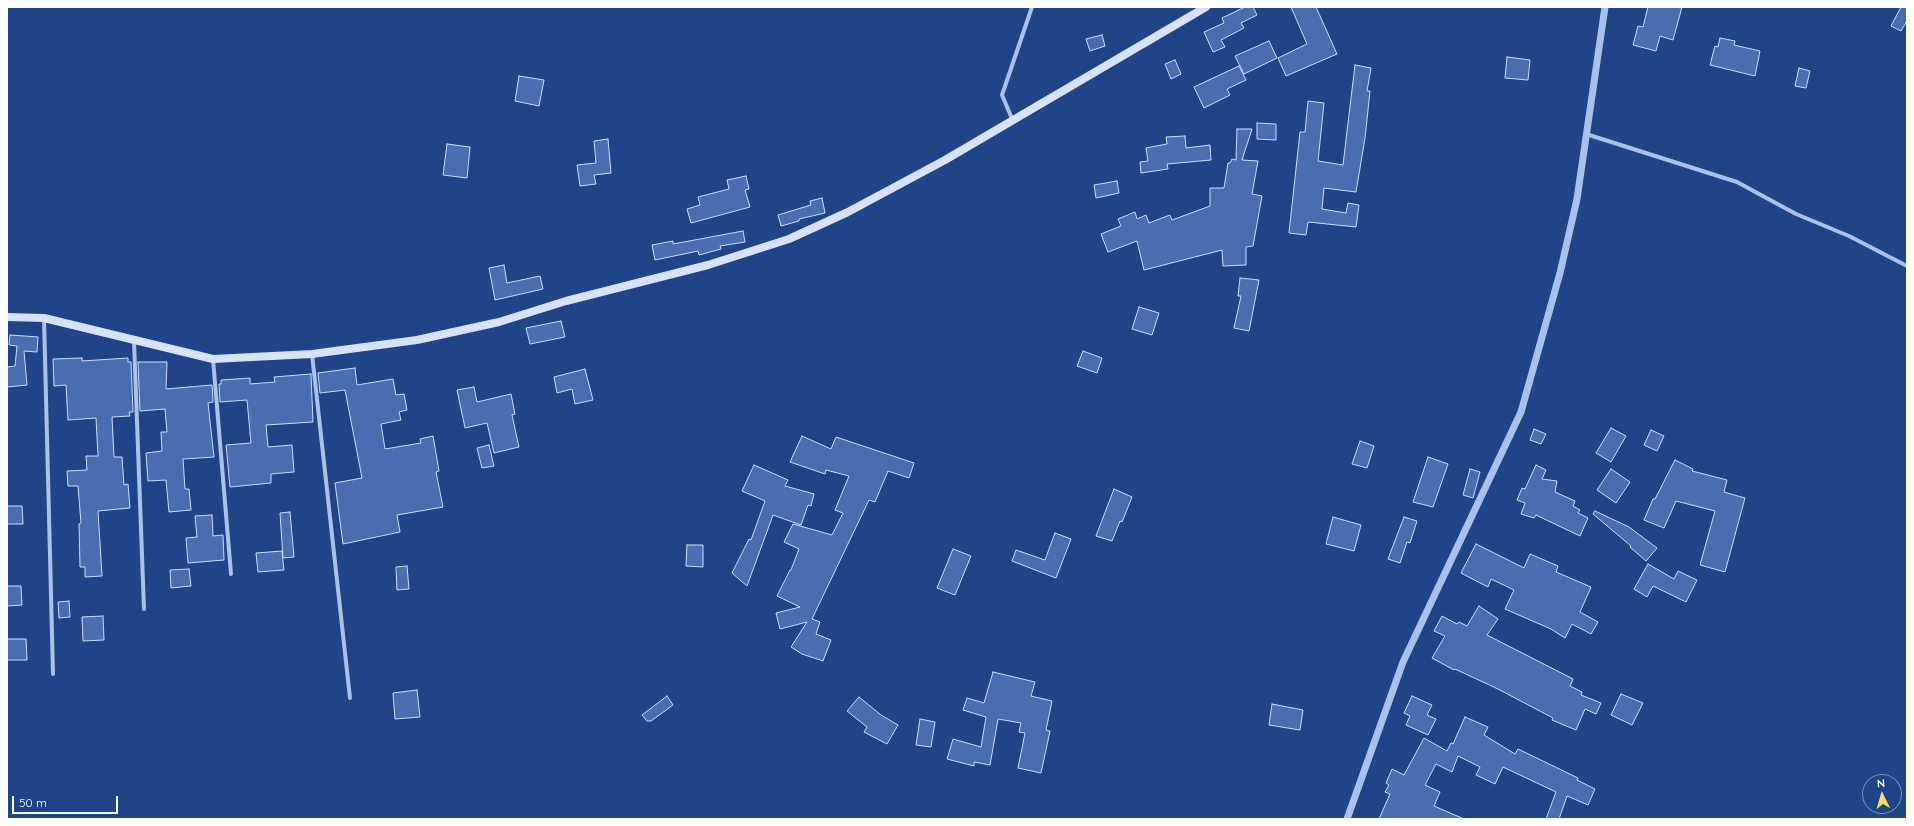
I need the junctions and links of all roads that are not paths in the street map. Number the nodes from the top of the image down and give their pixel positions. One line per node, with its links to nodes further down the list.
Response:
1 (1032, 7): 4 (street)
2 (1206, 7): 4 (main road)
3 (1605, 7): 5 (street)
4 (1013, 121): 10 (main road)
5 (1586, 134): 6 (street); 16 (street)
6 (1907, 266)
7 (7, 317): 8 (main road)
8 (44, 318): 9 (main road); 14 (street)
9 (134, 341): 11 (main road); 13 (street)
10 (312, 354): 11 (main road); 15 (street)
11 (213, 359): 12 (street)
12 (231, 574)
13 (144, 609)
14 (53, 674)
15 (350, 698)
16 (1347, 819)

